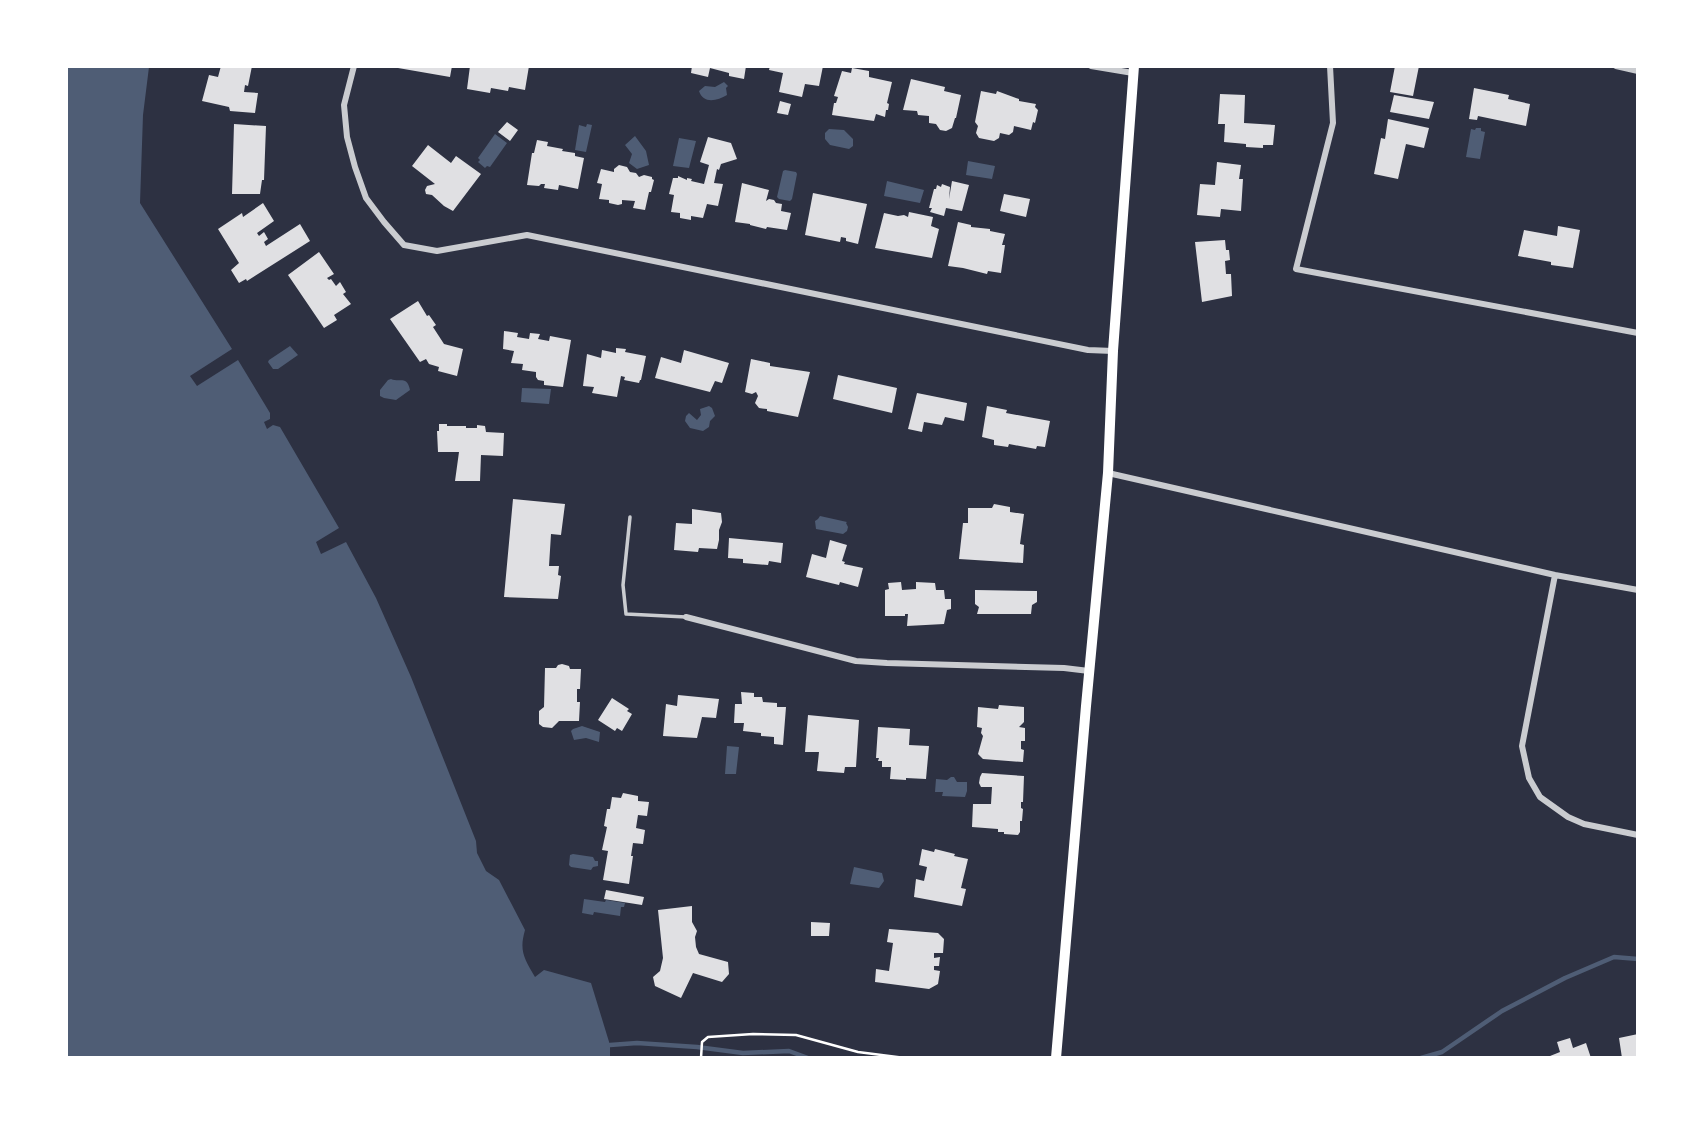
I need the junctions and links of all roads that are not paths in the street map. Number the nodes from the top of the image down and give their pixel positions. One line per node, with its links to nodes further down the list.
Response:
1 (354, 66): 8 (street)
2 (1091, 66): 5 (street)
3 (1330, 66): 7 (street)
4 (1616, 66): 6 (street)
5 (1134, 70): 8 (main road)
6 (1637, 71)
7 (1637, 333)
8 (1113, 351): 9 (main road)
9 (1108, 473): 11 (street); 14 (main road)
10 (630, 517): 13 (lane)
11 (1555, 575): 12 (street); 15 (street)
12 (1637, 590)
13 (686, 617): 14 (street)
14 (1089, 671): 16 (main road)
15 (1637, 835)
16 (1056, 1058)

